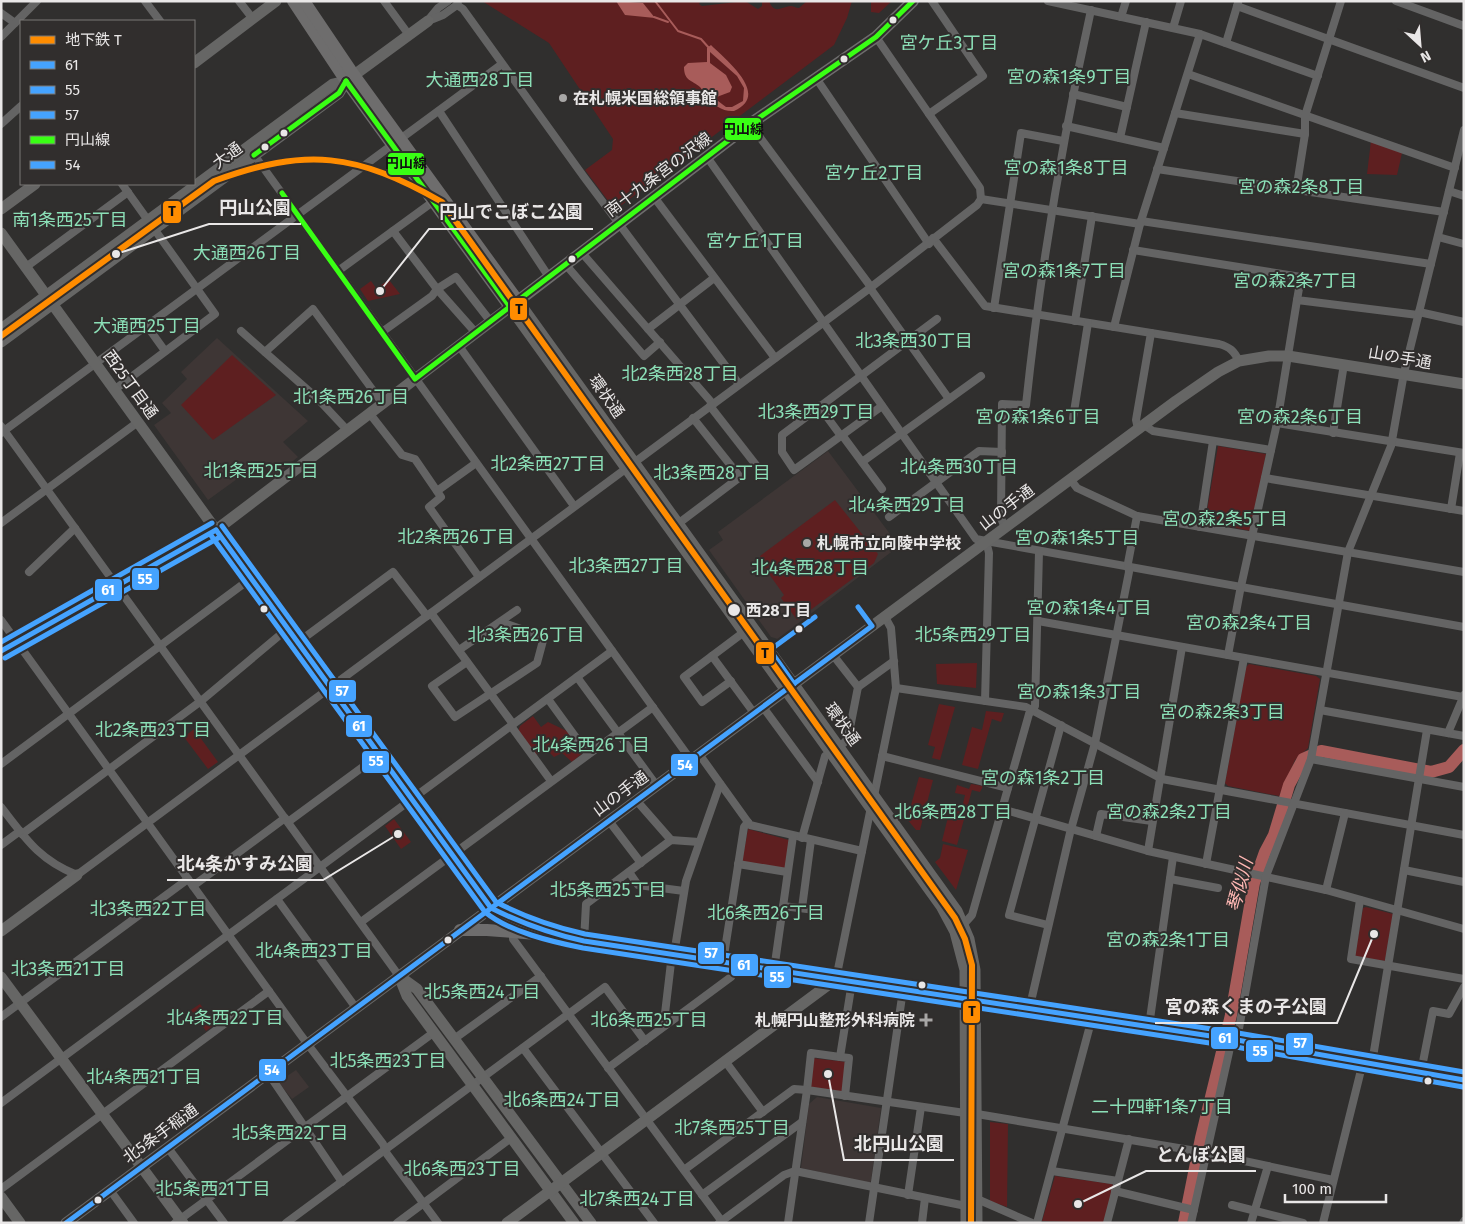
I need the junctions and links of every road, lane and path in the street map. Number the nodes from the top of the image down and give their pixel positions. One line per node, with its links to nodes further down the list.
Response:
1 (37, 1): 23 (street)
2 (145, 1): 24 (street)
3 (239, 1): 22 (street)
4 (276, 1): 22 (street)
5 (293, 1): 40 (main road)
6 (304, 1): 40 (main road)
7 (384, 1): 31 (street)
8 (448, 1): 25 (street)
9 (913, 1): 33 (main road, 南十九条宮の沢線)
10 (932, 1): 48 (street)
11 (1048, 1): 17 (street)
12 (1126, 1): 21 (street)
13 (1181, 1): 29 (street)
14 (1341, 1): 34 (street)
15 (1396, 1): 28 (street)
16 (457, 3): 25 (street); 37 (street)
17 (1070, 4): 19 (street)
18 (1238, 4): 34 (street); 35 (street)
19 (1091, 10): 21 (street); 43 (street)
20 (1, 13): 26 (street)
21 (1121, 17): 27 (street)
22 (252, 19): 36 (street)
23 (21, 20)
24 (159, 20)
25 (428, 21): 31 (street, 大通)
26 (19, 22): 32 (street)
27 (1146, 22): 29 (street); 44 (street)
28 (1464, 26)
29 (1173, 28): 30 (street)
30 (1200, 34): 35 (street); 38 (street)
31 (409, 35): 40 (street, 大通)
32 (1, 36)
33 (876, 37): 41 (main road, 南十九条宮の沢線); 48 (street)
34 (1328, 39): 39 (street); 42 (street)
35 (1226, 43): 39 (street)
36 (195, 62)
37 (502, 64): 46 (street); 79 (street)
38 (1188, 74): 47 (street); 49 (street)
39 (1318, 76): 49 (street)
40 (350, 78): 56 (main road); 59 (street, 大通)
41 (816, 78): 51 (main road, 南十九条宮の沢線); 84 (street)
42 (1464, 88)
43 (1073, 94): 44 (street); 52 (street)
44 (1127, 106): 55 (street)
45 (20, 107): 50 (street)
46 (439, 111): 56 (street); 92 (street)
47 (1175, 113): 53 (street); 58 (street)
48 (929, 114): 70 (street)
49 (1306, 116): 53 (street); 61 (street)
50 (1, 124)
51 (750, 124): 60 (main road, 南十九条宮の沢線); 94 (street)
52 (1066, 126): 55 (street); 57 (street)
53 (1305, 134): 65 (street)
54 (1463, 134): 61 (street)
55 (1120, 138): 58 (street)
56 (397, 142): 71 (main road); 76 (street); 99 (main road)
57 (1063, 142): 72 (street); 74 (street)
58 (1164, 148): 62 (street)
59 (251, 151): 76 (street); 80 (street, 大通)
60 (707, 157): 69 (main road, 南十九条宮の沢線); 107 (street)
61 (1455, 168): 66 (street)
62 (1157, 169): 65 (street); 78 (street)
63 (34, 185): 73 (street)
64 (123, 185): 67 (street)
65 (1296, 191): 75 (street)
66 (1449, 191): 68 (street); 75 (street)
67 (128, 192): 80 (street); 90 (street)
68 (1464, 196)
69 (654, 197): 79 (main road, 南十九条宮の沢線); 93 (street)
70 (981, 199): 72 (street); 84 (street)
71 (434, 202): 81 (street); 99 (main road)
72 (1009, 204): 74 (street); 101 (street)
73 (1, 209)
74 (1051, 210): 77 (street); 103 (street)
75 (1444, 212): 83 (street)
76 (297, 215): 91 (street); 95 (street)
77 (1092, 216): 78 (street); 105 (street)
78 (1141, 222): 86 (street); 88 (street)
79 (619, 224): 87 (main road, 南十九条宮の沢線); 100 (street)
80 (151, 225): 95 (street); 97 (street, 大通)
81 (393, 231): 91 (street); 96 (street)
82 (1, 233): 90 (street, 西25丁目通)
83 (1438, 237): 85 (street); 88 (street)
84 (931, 241): 94 (street); 101 (street)
85 (1464, 244)
86 (1133, 250): 98 (street); 111 (street)
87 (582, 252): 89 (main road, 南十九条宮の沢線); 113 (street)
88 (1431, 264): 102 (street)
89 (566, 265): 92 (main road, 南十九条宮の沢線); 120 (street)
90 (26, 267): 97 (street, 西25丁目通)
91 (338, 271): 115 (street)
92 (550, 277): 99 (main road, 南十九条宮の沢線)
93 (714, 278): 100 (street); 125 (street)
94 (870, 287): 107 (street); 118 (street)
95 (197, 289): 110 (street); 122 (street)
96 (437, 290): 106 (street); 115 (street); 116 (street)
97 (50, 300): 112 (street, 大通); 119 (street, 大通); 127 (street, 西25丁目通)
98 (1297, 300): 102 (street); 124 (street)
99 (514, 304): 106 (street); 159 (street, 環状通)
100 (680, 304): 113 (street); 133 (street)
101 (994, 308): 103 (street)
102 (1418, 313): 108 (street); 129 (street)
103 (1036, 315): 105 (street); 155 (street)
104 (937, 319): 118 (street)
105 (1076, 321): 109 (street)
106 (491, 322): 116 (street)
107 (823, 322): 125 (street); 130 (street)
108 (1464, 322)
109 (1088, 323): 111 (street); 143 (street)
110 (147, 326): 122 (street); 127 (street)
111 (1114, 327): 117 (street)
112 (1, 329)
113 (648, 329): 120 (street)
114 (241, 331): 123 (street)
115 (382, 332): 132 (street)
116 (476, 333): 121 (street)
117 (1152, 333): 126 (street); 146 (street)
118 (907, 341): 130 (street); 136 (street)
119 (1, 342)
120 (660, 342): 138 (street)
121 (459, 346): 132 (street); 168 (street)
122 (165, 351): 135 (street)
123 (265, 352): 137 (street); 148 (street)
124 (1288, 356): 126 (street, 山の手通); 128 (street, 山の手通); 145 (street)
125 (775, 358): 133 (street)
126 (1239, 361): 146 (street, 山の手通)
127 (96, 364): 135 (street, 西25丁目通); 147 (street)
128 (1344, 364): 129 (street, 山の手通); 150 (street)
129 (1404, 373): 134 (street, 山の手通); 153 (street)
130 (861, 376): 139 (street); 140 (street)
131 (981, 376): 136 (street)
132 (415, 379): 137 (street); 158 (street)
133 (739, 384): 138 (street)
134 (1464, 384)
135 (114, 390): 144 (street, 西25丁目通)
136 (949, 399): 149 (street)
137 (383, 404): 141 (street)
138 (711, 405): 142 (street); 160 (street)
139 (819, 406): 151 (street); 151 (street)
140 (882, 406): 149 (street); 151 (street)
141 (370, 414): 148 (street); 166 (street)
142 (693, 418): 159 (street); 174 (street)
143 (1073, 418)
144 (138, 422): 164 (street); 178 (street, 西25丁目通)
145 (1277, 423): 150 (street); 154 (street)
146 (1141, 427): 152 (street); 162 (street, 山の手通)
147 (2, 430): 164 (street)
148 (348, 431): 178 (street)
149 (901, 433): 157 (street); 163 (street)
150 (1333, 433): 153 (street)
151 (842, 436): 157 (street)
152 (1213, 440): 154 (street); 175 (street)
153 (1392, 442): 156 (street); 167 (street)
154 (1271, 450): 161 (street)
155 (1002, 452): 163 (street); 177 (street)
156 (1462, 453): 169 (street)
157 (862, 462): 165 (street)
158 (476, 463): 166 (street); 180 (street)
159 (630, 465): 168 (street); 174 (street, 環状通); 200 (street, 環状通)
160 (756, 465)
161 (1265, 478): 167 (street); 179 (street)
162 (1070, 479): 171 (street); 177 (street, 山の手通)
163 (936, 483): 172 (street); 181 (street)
164 (47, 489): 173 (street); 176 (street)
165 (882, 489)
166 (437, 491): 187 (street)
167 (1371, 496): 169 (street); 183 (street)
168 (574, 506): 180 (street)
169 (1451, 509): 170 (street)
170 (1464, 511)
171 (1137, 516): 175 (street); 184 (street)
172 (889, 517)
173 (1, 523)
174 (679, 523): 218 (street, 環状通)
175 (1200, 527): 179 (street)
176 (75, 528): 185 (street); 189 (street)
177 (1005, 528): 181 (street, 山の手通)
178 (216, 530): 188 (main road); 189 (main road)
179 (1253, 535): 183 (street); 190 (street)
180 (531, 538): 187 (street); 208 (street)
181 (986, 541): 182 (street); 194 (street, 山の手通); 226 (street)
182 (1040, 552): 184 (street); 196 (street)
183 (1348, 552): 186 (street); 191 (street)
184 (1129, 568): 190 (street); 201 (street)
185 (29, 572)
186 (1464, 572)
187 (479, 577): 193 (street)
188 (250, 579): 199 (main road); 204 (street)
189 (117, 586): 202 (main road); 204 (street)
190 (1241, 588): 191 (street); 210 (street)
191 (1338, 606): 198 (street); 215 (street)
192 (517, 610): 197 (street)
193 (429, 614): 203 (street); 206 (street); 220 (street)
194 (885, 617): 209 (street, 山の手通); 213 (street)
195 (1, 620): 202 (street)
196 (1038, 621): 201 (street); 229 (street)
197 (501, 622): 206 (street); 222 (street)
198 (1464, 627)
199 (287, 629): 203 (main road); 225 (street)
200 (744, 632): 211 (street); 218 (street, 環状通)
201 (1116, 635): 205 (street); 238 (street)
202 (17, 642): 207 (main road); 231 (street)
203 (297, 643): 220 (main road)
204 (160, 646): 225 (street); 231 (street)
205 (1182, 647): 210 (street); 249 (street)
206 (459, 650): 214 (street)
207 (1, 651)
208 (612, 651): 216 (street); 227 (street)
209 (833, 655): 218 (street, 山の手通); 219 (street)
210 (1228, 655): 212 (street)
211 (712, 656): 217 (street); 217 (street)
212 (1244, 658): 215 (street); 256 (street)
213 (894, 661): 219 (street); 221 (street)
214 (467, 662): 222 (street); 222 (street)
215 (1326, 673): 223 (street); 230 (street)
216 (577, 677): 224 (street); 235 (street)
217 (731, 681): 228 (street)
218 (790, 687): 228 (street, 山の手通); 239 (street, 環状通)
219 (858, 687): 239 (street)
220 (330, 688): 241 (street); 242 (main road)
221 (896, 688): 226 (street); 243 (street)
222 (489, 692): 232 (street)
223 (1463, 696): 236 (street)
224 (548, 699): 232 (street); 240 (street)
225 (201, 701): 241 (street); 247 (street)
226 (985, 701): 229 (street)
227 (653, 707): 235 (street); 244 (street)
228 (759, 710): 244 (street, 山の手通); 251 (street)
229 (1033, 710): 233 (street); 255 (street)
230 (1320, 710): 234 (street); 245 (street)
231 (69, 713): 246 (street); 247 (street)
232 (512, 725): 250 (street); 258 (street)
233 (1061, 725): 238 (street); 265 (street)
234 (1427, 730): 236 (street); 248 (street)
235 (618, 732): 240 (street); 253 (street)
236 (1448, 734): 237 (street)
237 (1464, 736)
238 (1095, 744): 249 (street); 272 (street)
239 (835, 749): 251 (street); 257 (street, 環状通); 262 (street, 環状通)
240 (588, 754): 250 (street)
241 (240, 755): 266 (street); 270 (street)
242 (379, 755): 258 (main road); 266 (street)
243 (882, 756): 255 (street); 257 (street)
244 (695, 757): 252 (street); 253 (street, 山の手通)
245 (1311, 759): 248 (street); 260 (street)
246 (1, 764)
247 (109, 770): 270 (street); 273 (street)
248 (1420, 773): 254 (street); 271 (street)
249 (1159, 778): 256 (street); 268 (street)
250 (551, 782): 284 (street)
251 (818, 782): 277 (street)
252 (720, 784): 269 (street); 280 (street)
253 (656, 786): 259 (street, 山の手通)
254 (1464, 787)
255 (1008, 788): 263 (street)
256 (1220, 790): 260 (street); 288 (street)
257 (874, 795): 262 (street); 310 (street, 環状通)
258 (411, 800): 284 (main road); 289 (street)
259 (636, 800): 267 (street, 山の手通); 278 (street)
260 (1291, 803): 264 (street); 294 (street)
261 (1, 807): 273 (street)
262 (871, 808): 283 (street); 332 (street, 環状通)
263 (1002, 809): 265 (street); 310 (street)
264 (1345, 813): 271 (street); 299 (street)
265 (1036, 818): 272 (street); 309 (street)
266 (287, 820): 289 (street); 296 (street)
267 (609, 820): 286 (street); 304 (street, 山の手通)
268 (1152, 821): 276 (street); 282 (street)
269 (748, 822): 275 (street); 287 (street)
270 (147, 823): 293 (street); 296 (street)
271 (1412, 825): 274 (street); 290 (street)
272 (1071, 829): 276 (street); 309 (street)
273 (21, 833): 281 (street); 293 (street)
274 (1464, 835)
275 (793, 836): 277 (street); 292 (street)
276 (1096, 836): 282 (street)
277 (802, 838): 279 (street)
278 (671, 840): 280 (street); 286 (street)
279 (811, 840): 283 (street); 305 (street)
280 (699, 842): 300 (street)
281 (1, 845)
282 (1148, 851): 285 (street)
283 (862, 852): 326 (street)
284 (451, 855): 304 (main road); 308 (street)
285 (1173, 857): 288 (street); 295 (street)
286 (641, 863): 291 (street)
287 (738, 864): 292 (street); 319 (street)
288 (1206, 864): 294 (street)
289 (320, 867): 301 (street); 308 (street)
290 (1404, 870): 297 (street); 307 (street)
291 (629, 872): 300 (street); 317 (street)
292 (788, 872): 303 (street)
293 (77, 875): 313 (street)
294 (1263, 875): 299 (street); 342 (street)
295 (1170, 879): 298 (street); 340 (street)
296 (191, 882): 314 (street); 333 (street)
297 (1464, 882)
298 (1218, 888)
299 (1326, 890): 302 (street)
300 (684, 891): 318 (street)
301 (277, 899): 314 (street); 334 (street)
302 (1360, 900): 307 (street); 321 (street)
303 (783, 906): 305 (street); 322 (street)
304 (491, 908): 312 (street, 北5条手稲通); 316 (main road)
305 (802, 908): 306 (street)
306 (815, 910)
307 (1398, 910): 311 (street); 321 (street)
308 (360, 922): 323 (street)
309 (1048, 924): 335 (street)
310 (963, 925): 332 (street, 環状通)
311 (1464, 929)
312 (460, 930): 315 (main road); 323 (street, 北5条手稲通)
313 (1, 931)
314 (228, 934): 331 (street); 348 (street)
315 (513, 934): 316 (main road); 324 (street)
316 (547, 934): 317 (main road)
317 (584, 941): 318 (main road)
318 (673, 954): 319 (main road); 339 (street)
319 (723, 962): 320 (main road)
320 (738, 964): 322 (main road); 339 (street)
321 (1389, 966): 327 (street); 350 (street)
322 (774, 970): 326 (main road)
323 (399, 976): 334 (street, 北5条手稲通); 341 (street); 343 (street)
324 (540, 976): 336 (street); 343 (street)
325 (1, 977): 333 (street)
326 (836, 979): 328 (main road); 349 (street)
327 (1464, 979)
328 (852, 982): 330 (main road); 347 (street)
329 (1464, 988): 352 (street)
330 (903, 990): 332 (main road); 360 (street)
331 (269, 991): 345 (street); 365 (street)
332 (970, 1000): 335 (main road); 364 (street, 環状通)
333 (20, 1003): 337 (street); 348 (street)
334 (356, 1008): 345 (street, 北5条手稲通)
335 (1029, 1010): 338 (main road)
336 (568, 1014): 344 (street); 346 (street); 351 (street)
337 (1, 1017)
338 (1092, 1018): 340 (main road); 369 (street)
339 (666, 1025): 344 (street)
340 (1149, 1026): 342 (main road)
341 (434, 1033): 356 (street); 358 (street)
342 (1230, 1038): 350 (main road); 375 (street)
343 (454, 1039): 354 (street)
344 (644, 1041): 351 (street)
345 (308, 1043): 353 (street, 北5条手稲通); 358 (street)
346 (523, 1048): 354 (street); 374 (street)
347 (840, 1057): 357 (street); 359 (street)
348 (61, 1058): 361 (street); 365 (street)
349 (724, 1061): 363 (street); 366 (street)
350 (1368, 1063): 352 (main road); 381 (street)
351 (608, 1068): 366 (street)
352 (1421, 1072): 355 (main road)
353 (268, 1073): 368 (street); 372 (street, 北5条手稲通)
354 (483, 1077): 356 (street); 384 (street)
355 (1464, 1080)
356 (472, 1085): 370 (street); 373 (street)
357 (807, 1090): 359 (street); 363 (street); 367 (street)
358 (348, 1096): 368 (street); 373 (street)
359 (845, 1096): 360 (street)
360 (887, 1102): 362 (street); 385 (street)
361 (1, 1103)
362 (921, 1107): 364 (street); 391 (street)
363 (763, 1112): 378 (street)
364 (971, 1113): 369 (street); 394 (street, 環状通); 398 (street, 環状通)
365 (103, 1114): 377 (street); 386 (street)
366 (646, 1120): 374 (street); 378 (street)
367 (802, 1122): 379 (street); 390 (street)
368 (306, 1128): 383 (street); 395 (street)
369 (1063, 1128): 371 (street); 380 (street)
370 (511, 1138): 389 (street); 396 (street)
371 (1129, 1139): 375 (street); 382 (street)
372 (168, 1148): 377 (street, 北5条手稲通); 395 (street)
373 (386, 1149): 383 (street); 396 (street)
374 (601, 1152): 384 (street); 414 (street)
375 (1205, 1152): 376 (street); 399 (street)
376 (1268, 1166): 381 (street); 400 (street)
377 (142, 1167): 387 (street, 北5条手稲通); 401 (street)
378 (684, 1170): 390 (street)
379 (795, 1171): 385 (street); 403 (street); 415 (street)
380 (1052, 1171): 382 (street); 421 (street)
381 (1333, 1180): 425 (street)
382 (1118, 1181): 388 (street)
383 (342, 1182): 409 (street)
384 (561, 1182): 389 (street); 413 (street)
385 (874, 1188): 391 (street); 416 (street)
386 (1, 1189)
387 (110, 1190): 406 (street, 北5条手稲通); 407 (street)
388 (1116, 1190): 399 (street); 404 (street)
389 (550, 1191): 402 (street); 412 (street)
390 (702, 1195): 403 (street)
391 (908, 1195): 393 (street)
392 (1, 1197): 405 (street)
393 (926, 1198): 398 (street); 417 (street)
394 (977, 1199): 419 (street, 環状通); 420 (street)
395 (207, 1200): 401 (street); 408 (street)
396 (423, 1203): 410 (street); 411 (street)
397 (1232, 1205): 400 (street)
398 (966, 1206): 418 (street, 環状通)
399 (1189, 1209): 422 (street)
400 (1255, 1210): 423 (street); 424 (street)
401 (180, 1221)
402 (510, 1222)
403 (721, 1222)
404 (1109, 1222)
405 (20, 1223)
406 (66, 1223)
407 (134, 1223)
408 (224, 1223)
409 (286, 1223)
410 (397, 1223)
411 (438, 1223)
412 (574, 1223)
413 (591, 1223)
414 (654, 1223)
415 (788, 1223)
416 (869, 1223)
417 (922, 1223)
418 (966, 1223)
419 (977, 1223)
420 (1032, 1223)
421 (1037, 1223)
422 (1191, 1223)
423 (1251, 1223)
424 (1303, 1223)
425 (1323, 1223)

